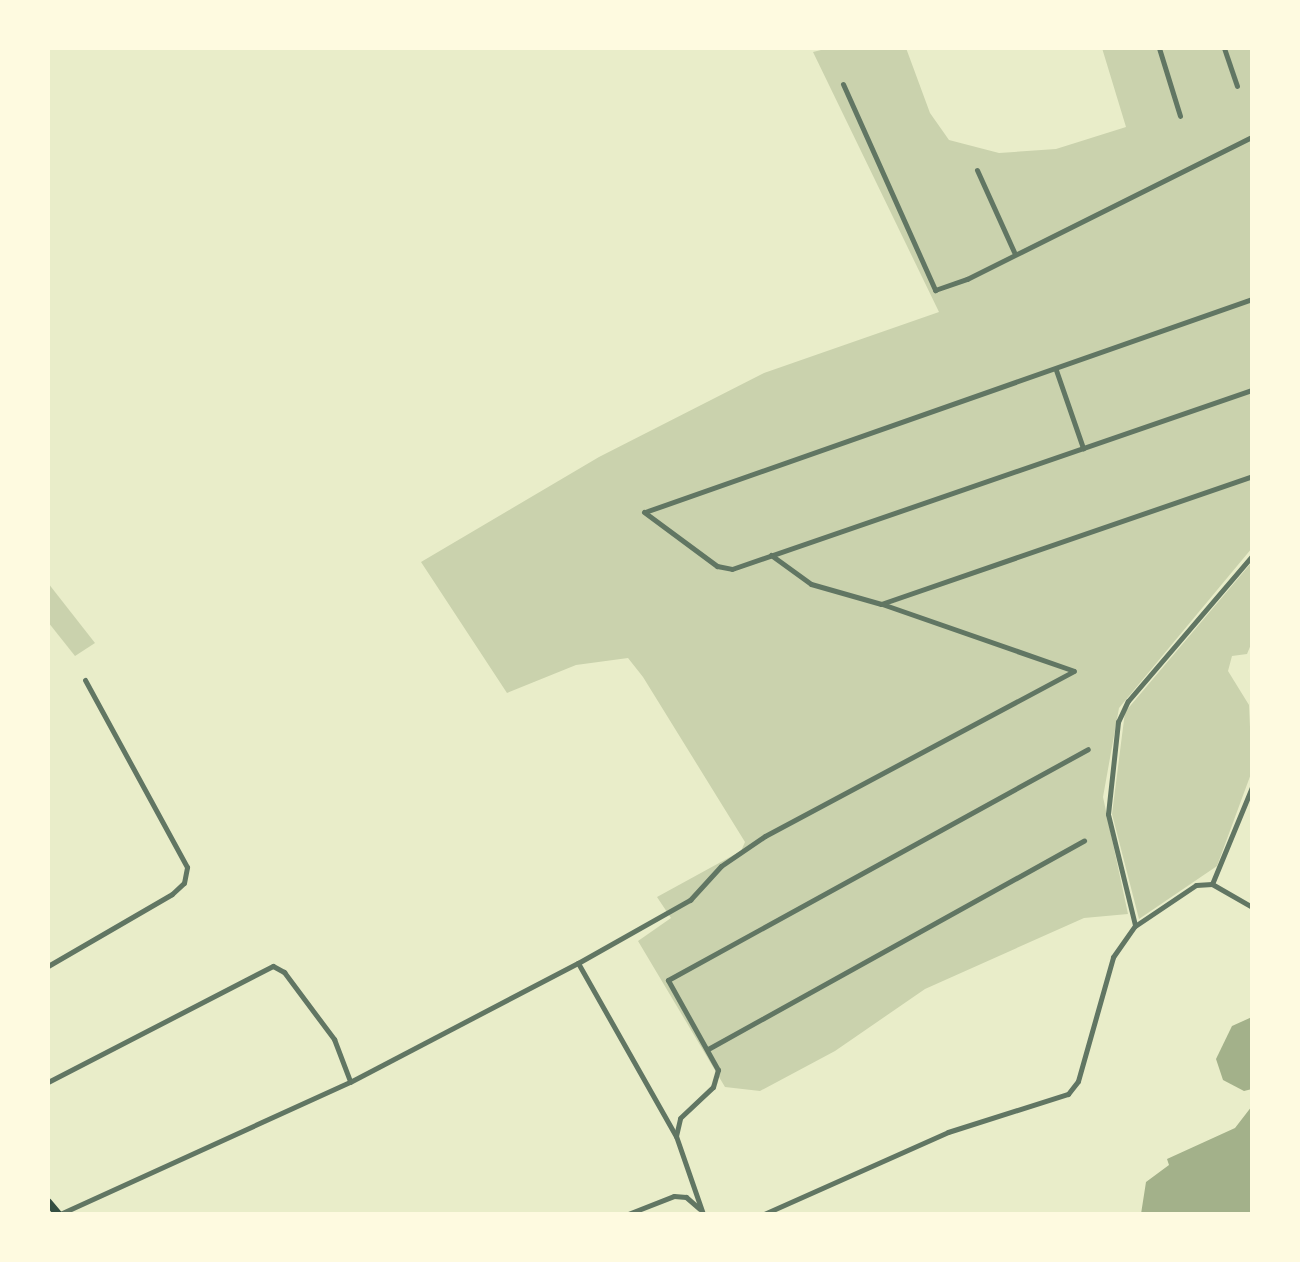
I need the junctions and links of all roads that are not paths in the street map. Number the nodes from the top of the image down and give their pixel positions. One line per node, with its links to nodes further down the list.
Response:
1 (1159, 48): 5 (street)
2 (1224, 48): 4 (street)
3 (843, 84): 8 (street)
4 (1237, 86)
5 (1180, 116)
6 (1252, 137): 8 (street)
7 (977, 170): 8 (street)
8 (1014, 252)
9 (1252, 299): 10 (street)
10 (1056, 370): 12 (street); 14 (street)
11 (1252, 390): 12 (street)
12 (1083, 448): 14 (street)
13 (1252, 476): 16 (street)
14 (770, 555): 16 (street)
15 (1252, 556): 23 (street)
16 (881, 604): 24 (street)
17 (85, 680): 25 (street)
18 (1088, 749): 26 (street)
19 (1252, 787): 21 (street)
20 (1084, 841): 26 (street)
21 (1212, 884): 22 (street); 23 (street)
22 (1252, 907)
23 (1135, 926): 34 (street)
24 (578, 963): 28 (street); 29 (street)
25 (48, 966)
26 (708, 1049): 29 (street)
27 (48, 1082): 28 (street)
28 (350, 1082): 32 (street)
29 (676, 1136): 31 (street)
30 (48, 1202): 32 (main road)
31 (702, 1212): 33 (street)
32 (59, 1214)
33 (628, 1214)
34 (764, 1214)

